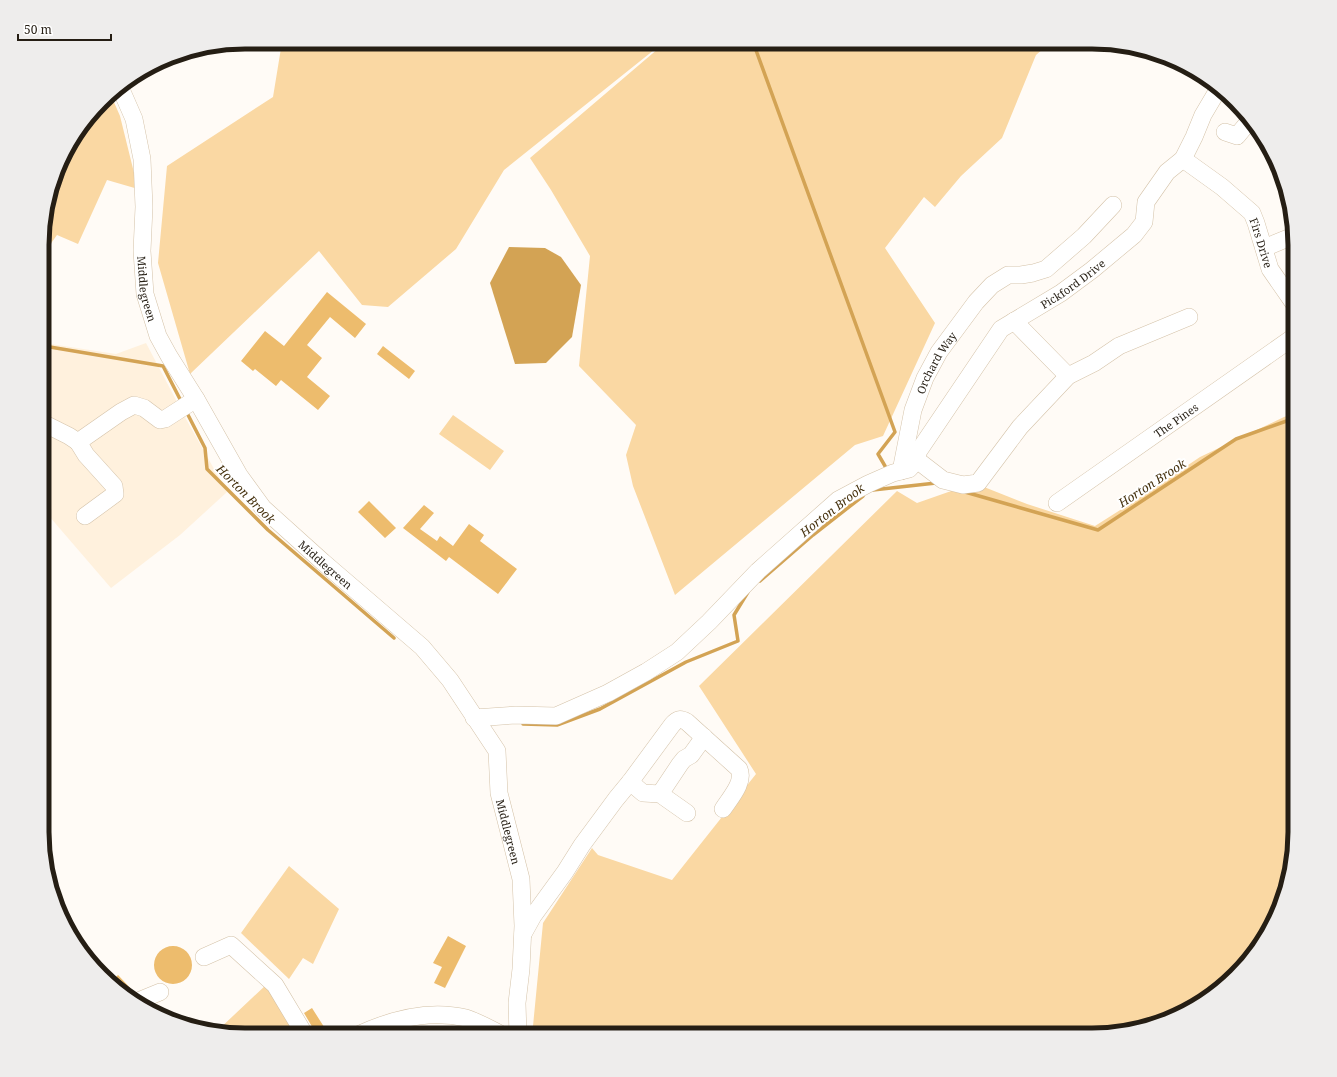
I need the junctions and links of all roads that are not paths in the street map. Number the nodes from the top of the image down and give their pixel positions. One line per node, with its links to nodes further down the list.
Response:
1 (122, 92): 14 (street, Middlegreen)
2 (1216, 93): 5 (street, Pickford Drive)
3 (1247, 124): 4 (street)
4 (1225, 132)
5 (1183, 159): 8 (street, Firs Drive); 11 (street, Pickford Drive)
6 (1113, 205): 17 (street, Orchard Way)
7 (1288, 238): 8 (street)
8 (1264, 248): 9 (street, Firs Drive)
9 (1288, 295)
10 (1189, 316): 13 (street)
11 (1014, 321): 13 (street); 17 (street, Pickford Drive)
12 (1288, 345): 18 (street, The Pines)
13 (1068, 376): 17 (street)
14 (196, 399): 16 (street); 20 (street, Middlegreen)
15 (49, 426): 16 (street)
16 (78, 442): 19 (street)
17 (909, 467): 20 (street)
18 (1057, 503)
19 (86, 516)
20 (474, 718): 26 (street, Middlegreen)
21 (704, 737): 22 (street); 23 (street); 24 (street)
22 (630, 782): 23 (street); 26 (street)
23 (660, 794): 25 (street)
24 (723, 809)
25 (687, 814)
26 (523, 934): 33 (street, Middlegreen)
27 (204, 957): 30 (street)
28 (160, 992): 29 (street)
29 (143, 999)
30 (301, 1028)
31 (373, 1028): 32 (street)
32 (487, 1028)
33 (518, 1028)

